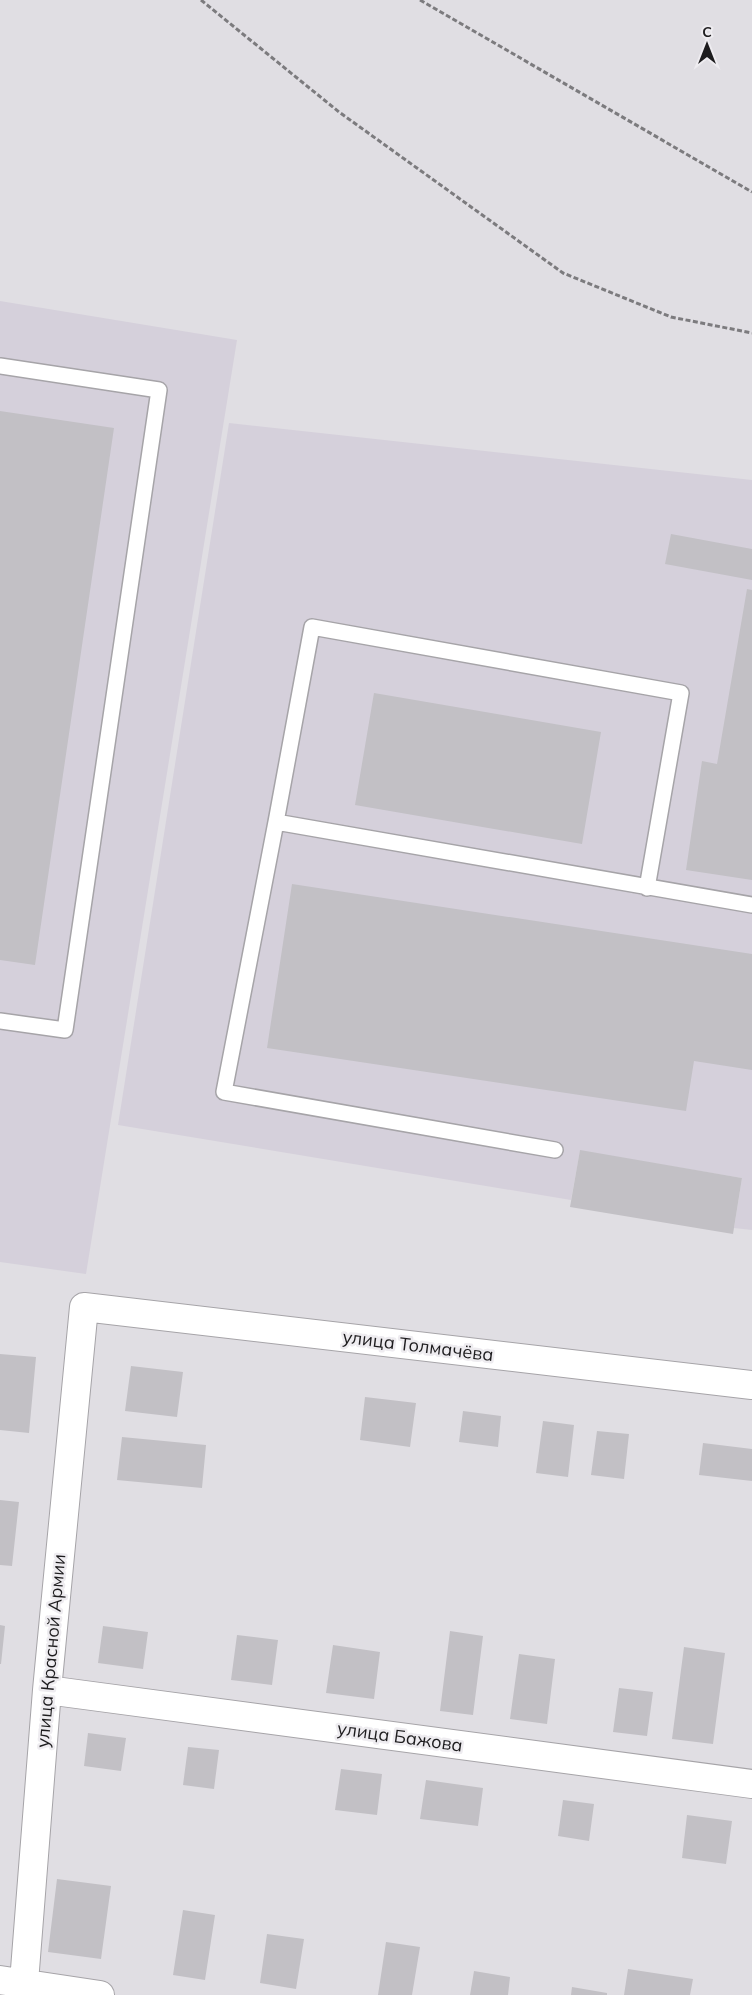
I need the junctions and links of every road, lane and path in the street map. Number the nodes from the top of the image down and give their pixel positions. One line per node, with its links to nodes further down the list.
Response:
1 (201, 0): 4 (path)
2 (420, 0): 3 (path)
3 (752, 192)
4 (752, 333)
5 (0, 366): 9 (lane)
6 (276, 822): 7 (lane); 7 (lane); 10 (lane)
7 (647, 888): 8 (lane)
8 (752, 905)
9 (0, 1021)
10 (555, 1150)
11 (84, 1306): 12 (street, улица Толмачёва); 13 (street, улица Красной Армии)
12 (752, 1385)
13 (47, 1690): 14 (street, улица Бажова); 15 (street, улица Красной Армии)
14 (752, 1784)
15 (15, 1986): 16 (street)
16 (100, 1995)

